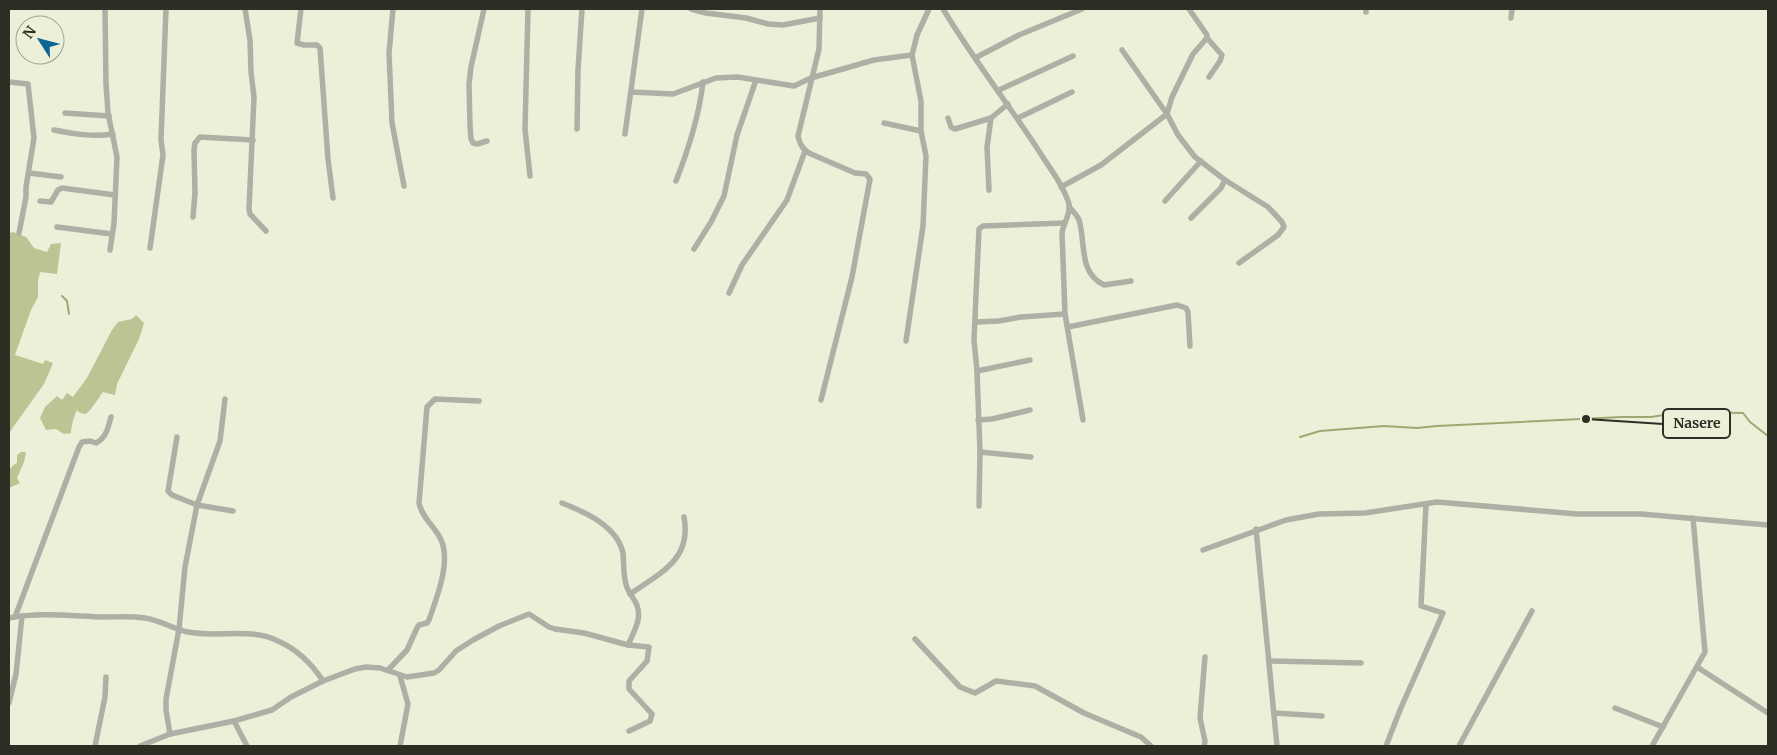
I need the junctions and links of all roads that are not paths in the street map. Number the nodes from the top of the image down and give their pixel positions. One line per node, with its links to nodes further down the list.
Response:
1 (105, 9): 36 (street)
2 (166, 9): 70 (street)
3 (245, 9): 46 (street)
4 (301, 9): 59 (street)
5 (393, 9): 55 (street)
6 (484, 9): 47 (street)
7 (528, 9): 51 (street)
8 (582, 9): 41 (street)
9 (642, 9): 31 (street)
10 (691, 9): 17 (street)
11 (820, 9): 18 (street)
12 (929, 9): 22 (street)
13 (943, 9): 24 (street)
14 (1082, 9): 24 (street)
15 (1189, 9): 20 (street)
16 (1512, 9): 19 (street)
17 (706, 11): 18 (street)
18 (820, 18): 26 (street)
19 (1510, 18)
20 (1207, 38): 25 (street); 35 (street)
21 (1122, 50): 35 (street)
22 (912, 55): 26 (street); 43 (street)
23 (1073, 56): 30 (street)
24 (975, 58): 30 (street)
25 (1209, 77)
26 (811, 78): 27 (street); 48 (street)
27 (756, 80): 29 (street); 72 (street)
28 (9, 82): 50 (street)
29 (703, 82): 31 (street); 53 (street)
30 (999, 90): 33 (street)
31 (631, 92): 45 (street)
32 (1072, 92): 39 (street)
33 (1008, 104): 38 (street); 39 (street)
34 (66, 113): 36 (street)
35 (1167, 114): 49 (street); 56 (street)
36 (109, 116): 44 (street)
37 (948, 118): 38 (street)
38 (992, 118): 57 (street)
39 (1018, 118): 56 (street)
40 (884, 124): 43 (street)
41 (577, 129)
42 (54, 130): 44 (street)
43 (921, 131): 79 (street)
44 (113, 134): 58 (street)
45 (625, 134)
46 (253, 140): 63 (street); 67 (street)
47 (487, 141)
48 (805, 151): 75 (street); 84 (street)
49 (1200, 162): 54 (street); 61 (street)
50 (29, 173): 52 (street); 68 (street)
51 (530, 176)
52 (61, 177)
53 (676, 180)
54 (1224, 180): 64 (street); 73 (street)
55 (404, 186)
56 (1061, 186): 62 (street)
57 (989, 190)
58 (115, 195): 60 (street); 69 (street)
59 (333, 198)
60 (40, 201)
61 (1165, 201)
62 (1069, 207): 65 (street); 74 (street)
63 (193, 217)
64 (1191, 218)
65 (1064, 223): 76 (street); 77 (street)
66 (56, 226): 69 (street)
67 (266, 231)
68 (19, 233)
69 (112, 234): 71 (street)
70 (150, 248)
71 (110, 250)
72 (694, 250)
73 (1239, 264)
74 (1131, 281)
75 (729, 293)
76 (1065, 314): 77 (street); 78 (street)
77 (976, 322): 82 (street)
78 (1068, 327): 80 (street); 89 (street)
79 (906, 341)
80 (1190, 346)
81 (1030, 360): 82 (street)
82 (977, 371): 88 (street)
83 (225, 399): 95 (street)
84 (820, 400)
85 (479, 401): 114 (street)
86 (1030, 410): 88 (street)
87 (111, 418): 106 (street)
88 (978, 420): 91 (street)
89 (1083, 420)
90 (177, 437): 95 (street)
91 (980, 452): 92 (street); 96 (street)
92 (1031, 457)
93 (562, 503): 103 (street)
94 (1426, 504): 99 (street); 101 (street); 134 (street)
95 (196, 505): 97 (street); 107 (street)
96 (979, 506)
97 (233, 512)
98 (684, 516): 103 (street)
99 (1694, 518): 100 (street); 113 (street)
100 (1768, 525)
101 (1256, 529): 102 (street); 111 (street)
102 (1203, 550)
103 (630, 594): 109 (street)
104 (1532, 611): 135 (street)
105 (22, 616): 106 (street); 107 (street); 118 (street)
106 (12, 618)
107 (179, 629): 117 (street); 126 (street)
108 (915, 639): 131 (street)
109 (628, 645): 115 (street); 125 (street)
110 (1205, 657): 132 (street)
111 (1269, 662): 112 (street); 120 (street)
112 (1361, 663)
113 (1697, 667): 121 (street); 124 (street)
114 (388, 670): 115 (street); 117 (street)
115 (400, 676): 130 (street)
116 (106, 677): 127 (street)
117 (323, 681): 123 (street)
118 (9, 704)
119 (1615, 708): 124 (street)
120 (1274, 713): 122 (street); 133 (street)
121 (1768, 713)
122 (1322, 716)
123 (234, 721): 126 (street); 129 (street)
124 (1663, 727): 136 (street)
125 (628, 731)
126 (170, 734): 128 (street)
127 (95, 746)
128 (140, 746)
129 (247, 746)
130 (400, 746)
131 (1151, 746)
132 (1204, 746)
133 (1277, 746)
134 (1386, 746)
135 (1459, 746)
136 (1652, 746)

